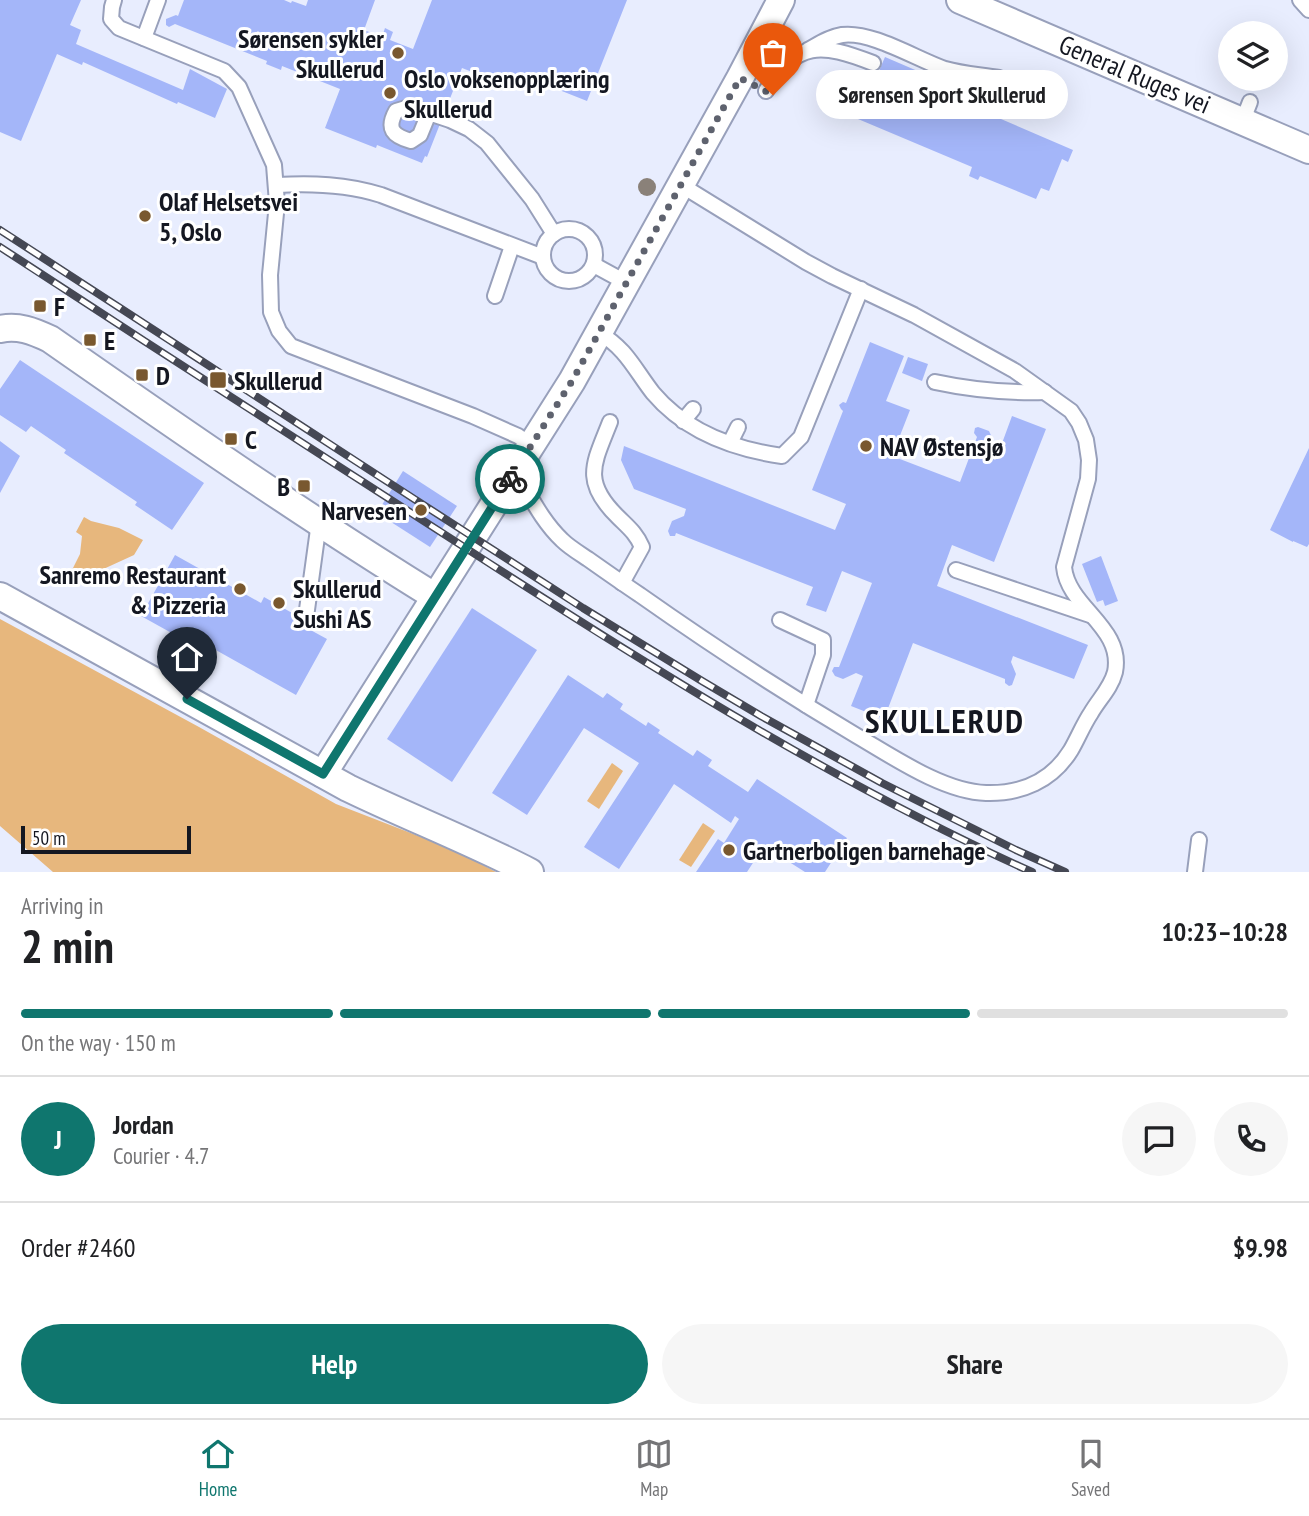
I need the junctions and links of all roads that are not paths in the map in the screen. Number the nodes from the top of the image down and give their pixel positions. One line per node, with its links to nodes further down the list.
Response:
1 (114, 0): 8 (lane)
2 (158, 0): 8 (lane)
3 (781, 0): 11 (street)
4 (960, 0): 14 (street, General Ruges vei)
5 (1300, 0): 7 (lane)
6 (1306, 0): 7 (lane)
7 (1309, 10)
8 (144, 38): 15 (lane)
9 (808, 50): 10 (lane); 11 (lane); 12 (lane)
10 (873, 63)
11 (740, 78): 16 (street)
12 (999, 78)
13 (429, 113): 17 (lane)
14 (1309, 150)
15 (277, 185): 18 (lane); 33 (lane)
16 (681, 185): 21 (street); 22 (lane)
17 (554, 234): 19 (lane); 20 (lane)
18 (512, 246): 19 (lane); 23 (lane)
19 (543, 257): 20 (lane)
20 (594, 265): 21 (lane)
21 (627, 283): 25 (street)
22 (861, 289): 27 (lane); 32 (lane)
23 (495, 296)
24 (9, 328): 35 (street)
25 (599, 333): 29 (lane); 33 (street)
26 (935, 382): 27 (lane)
27 (1045, 392): 40 (lane)
28 (693, 409): 29 (lane)
29 (683, 421): 32 (lane)
30 (610, 422): 37 (lane)
31 (738, 427): 32 (lane)
32 (730, 443)
33 (531, 445): 34 (street)
34 (515, 471): 37 (lane); 39 (street)
35 (319, 522): 39 (street); 41 (lane)
36 (956, 570): 40 (lane)
37 (622, 583): 43 (lane)
38 (0, 596): 44 (street)
39 (434, 596): 44 (street)
40 (1092, 615): 43 (lane)
41 (306, 617)
42 (780, 620): 43 (lane)
43 (806, 705)
44 (323, 774): 46 (street)
45 (1199, 840): 47 (lane)
46 (530, 872)
47 (1195, 872)

